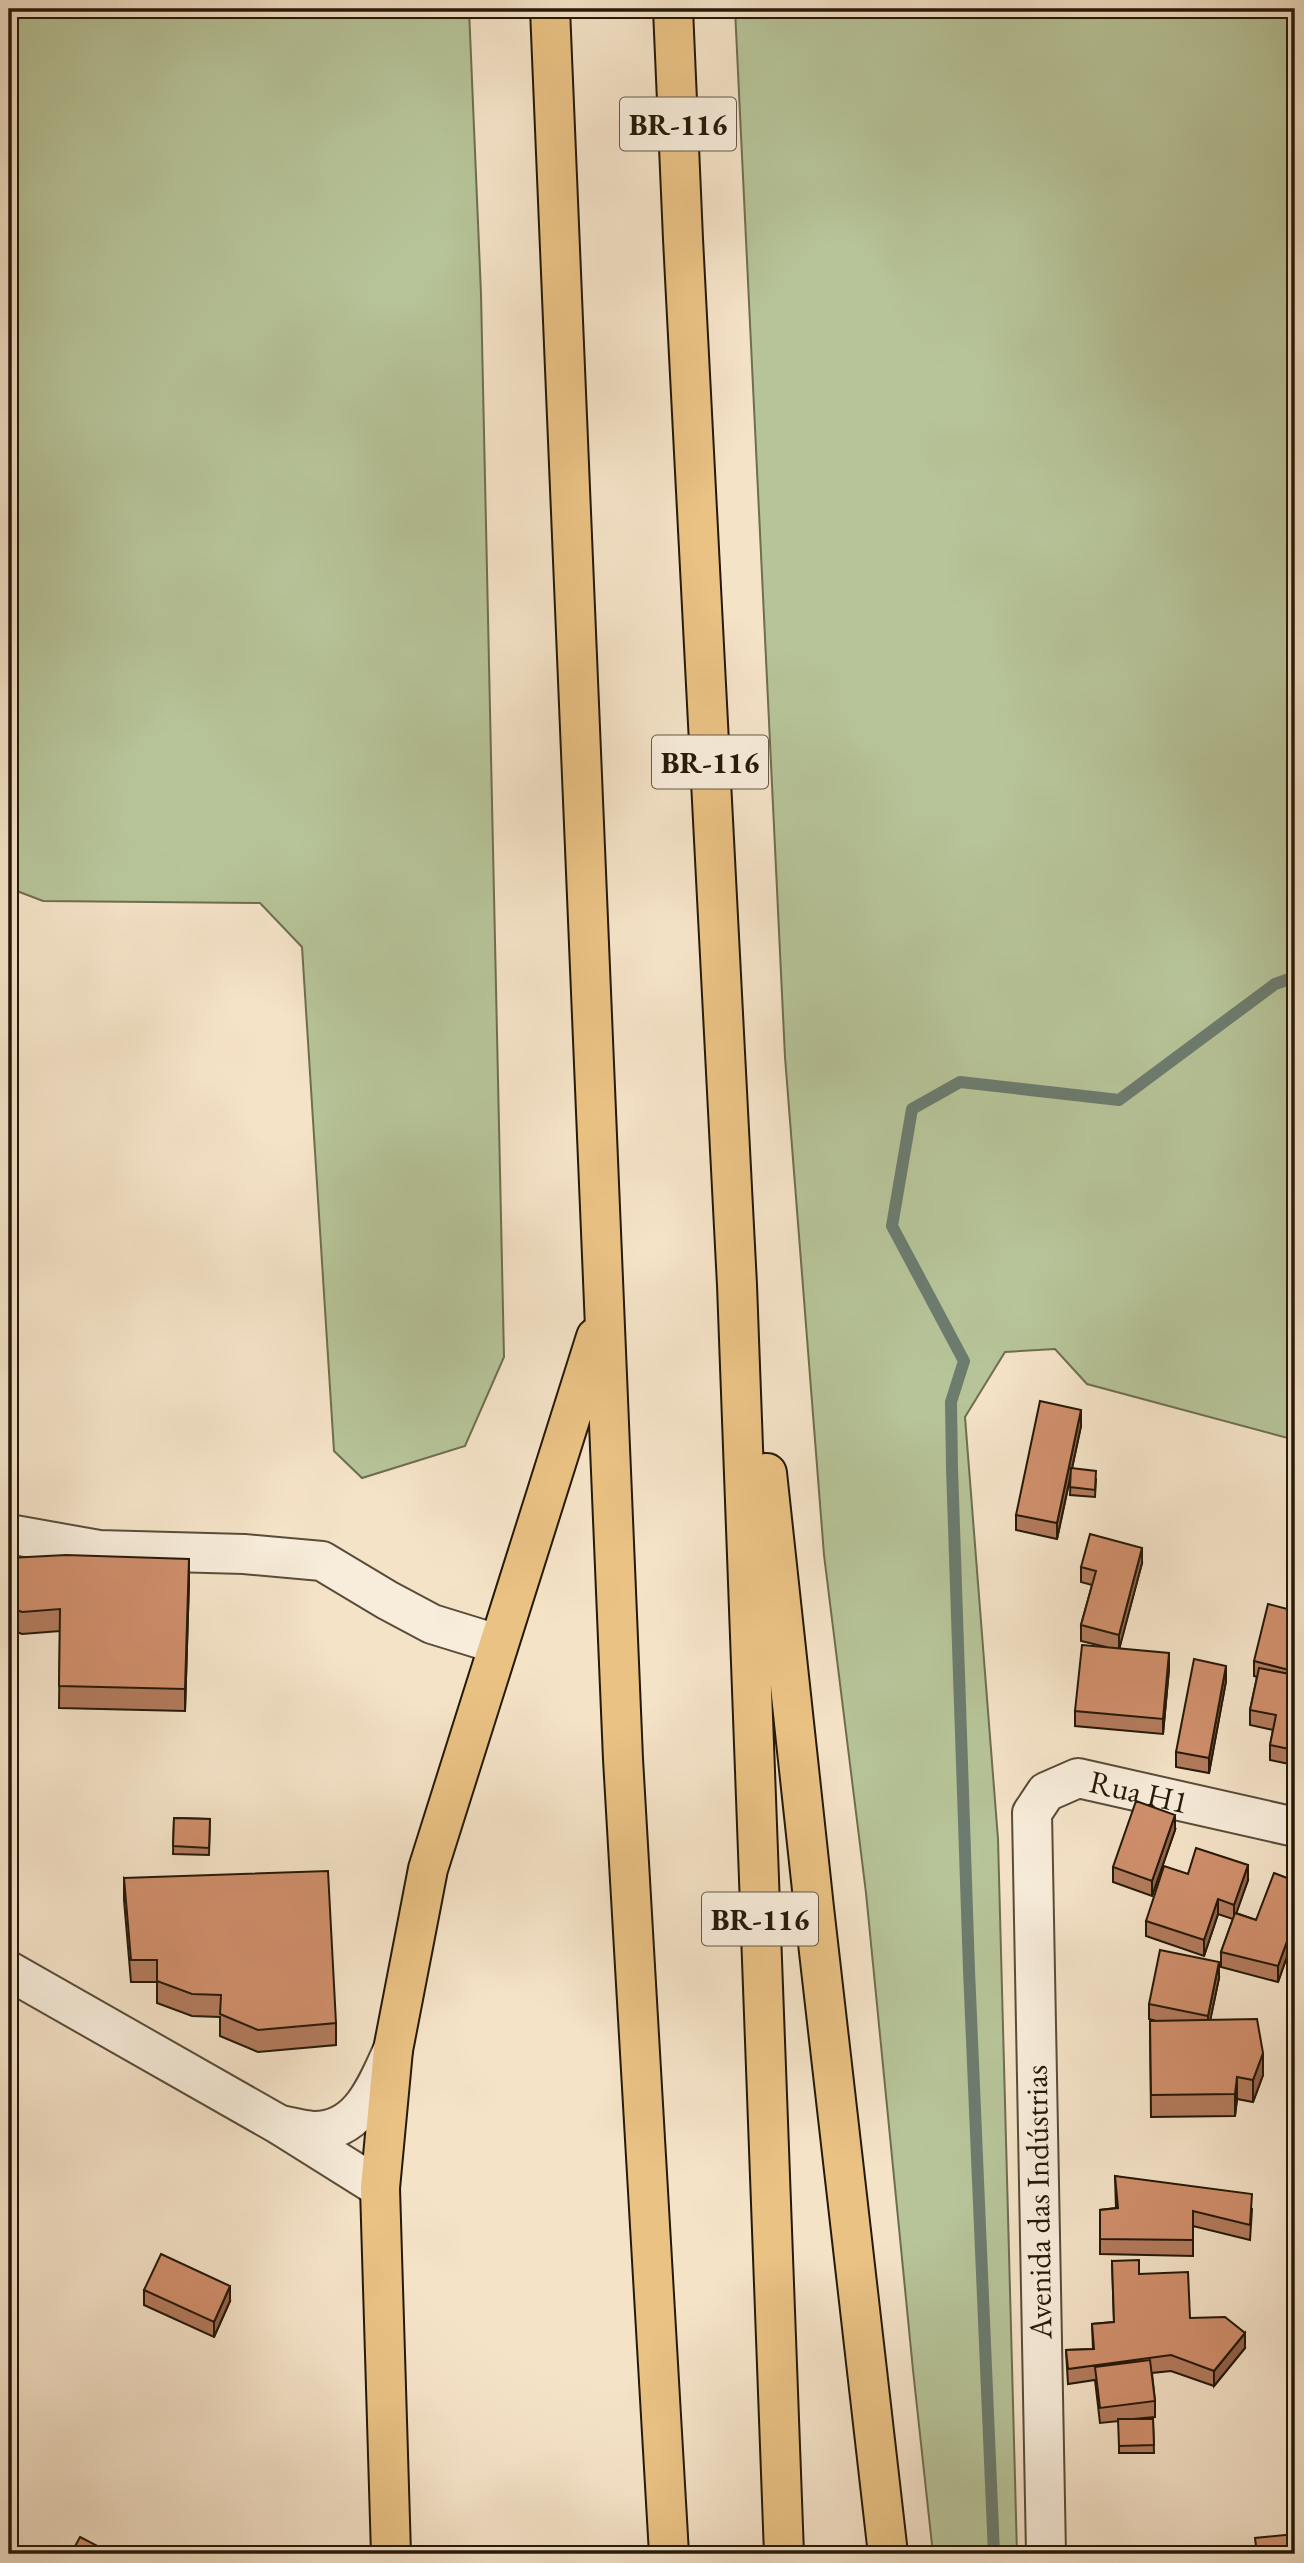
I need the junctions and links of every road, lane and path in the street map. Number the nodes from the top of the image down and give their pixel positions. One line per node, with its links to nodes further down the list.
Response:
1 (550, 9): 4 (main road)
2 (673, 9): 3 (main road, BR-116)
3 (737, 1284): 15 (main road, BR-116); 16 (main road)
4 (604, 1312): 6 (main road); 14 (main road)
5 (9, 1534): 6 (street)
6 (497, 1644): 10 (main road)
7 (1295, 1827): 8 (street, Rua H1)
8 (1031, 1850): 17 (street, Avenida das Indústrias)
9 (9, 1971): 11 (street)
10 (393, 2050): 11 (street); 12 (main road)
11 (278, 2124): 12 (street)
12 (380, 2188): 13 (main road)
13 (391, 2554)
14 (669, 2554)
15 (784, 2554)
16 (888, 2554)
17 (1046, 2554)

